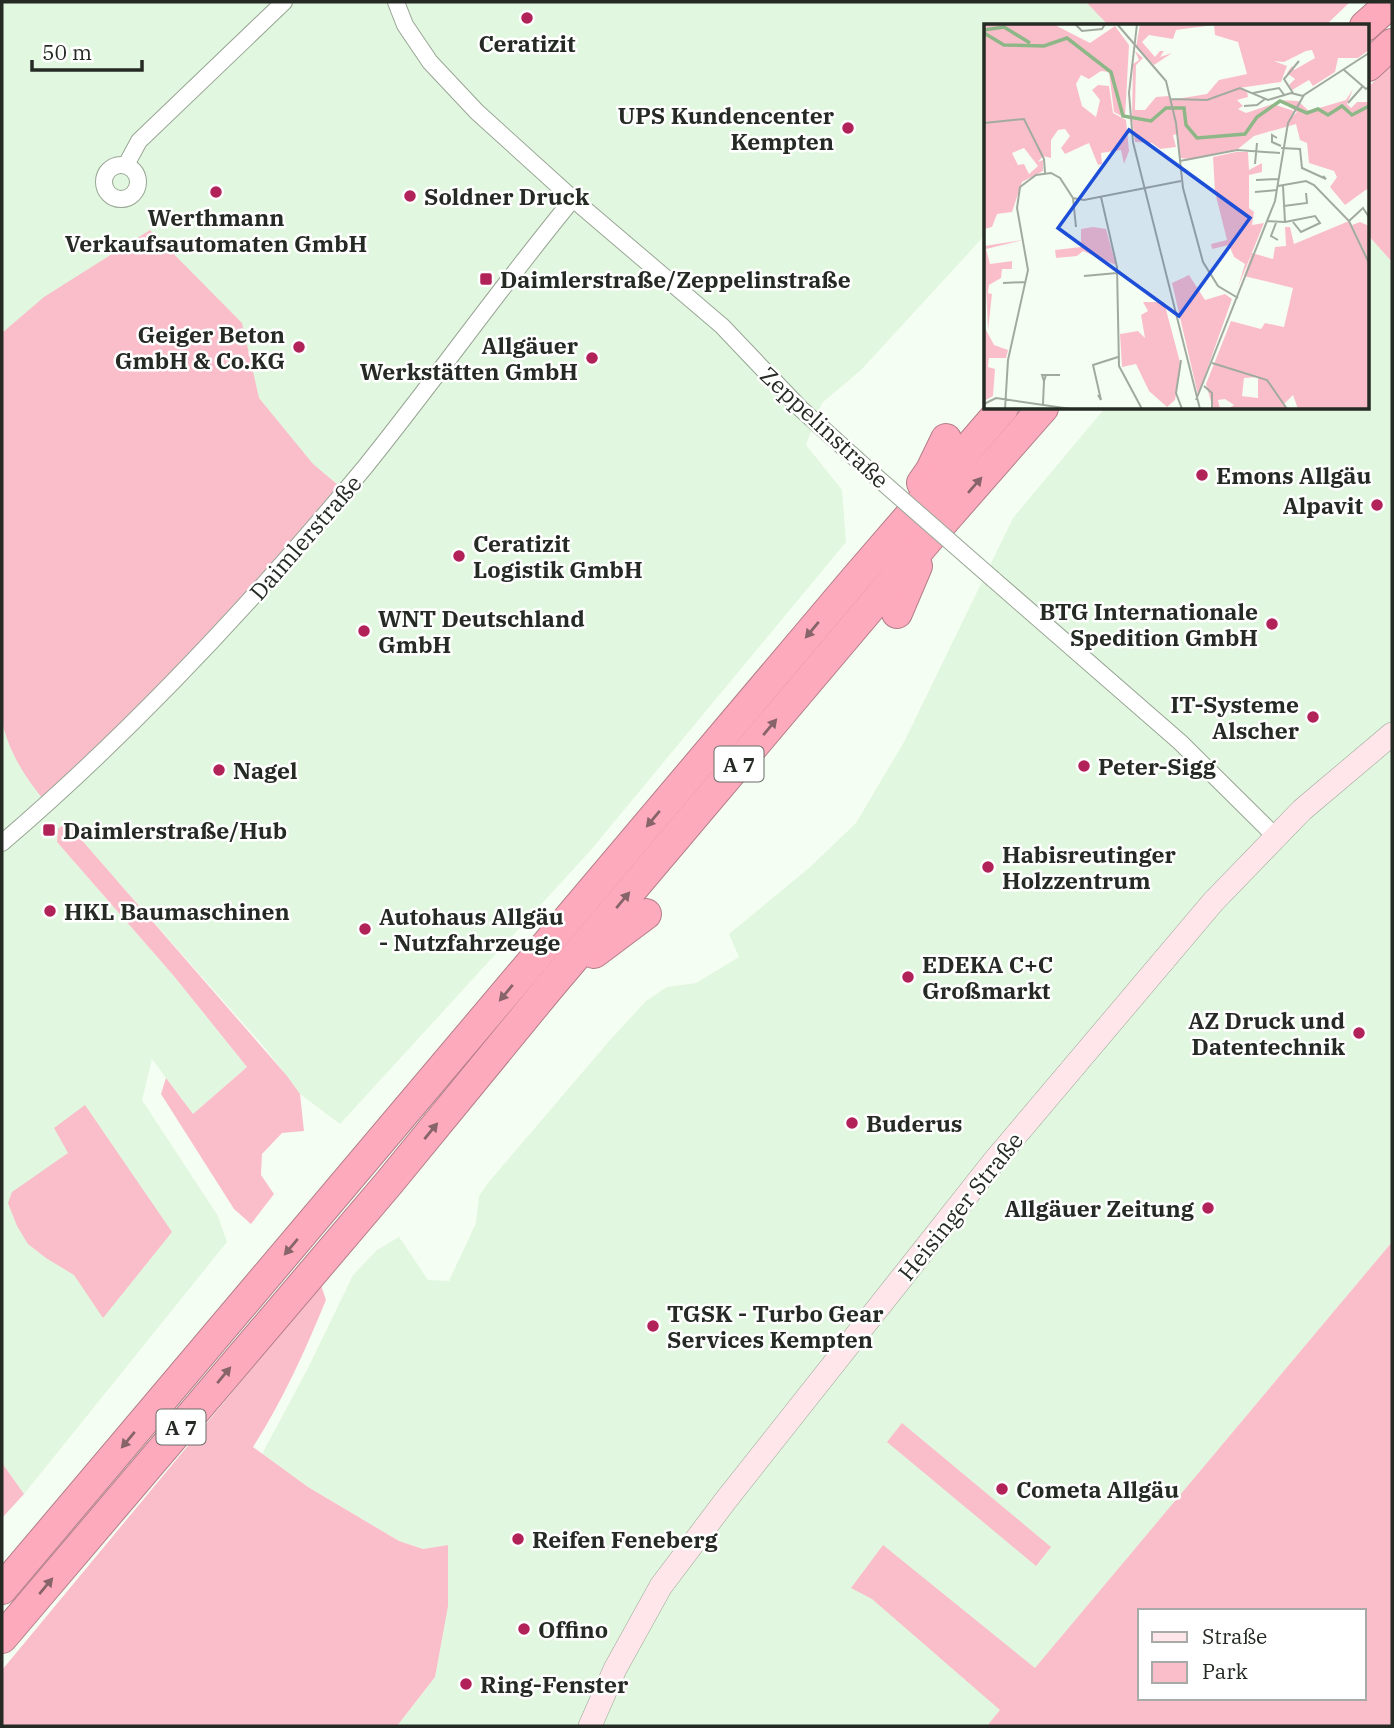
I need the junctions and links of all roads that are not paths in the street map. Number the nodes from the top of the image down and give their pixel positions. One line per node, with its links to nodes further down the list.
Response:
1 (284, 2): 7 (street)
2 (396, 2): 8 (street, Zeppelinstraße)
3 (1392, 2): 4 (highway)
4 (1367, 24)
5 (1392, 44): 6 (highway)
6 (1370, 64)
7 (126, 165)
8 (573, 199): 16 (street, Zeppelinstraße, bridge); 17 (street, Daimlerstraße)
9 (1001, 410): 13 (highway, A 7)
10 (1041, 410): 12 (highway, A 7, one-way to 10)
11 (946, 439): 13 (highway)
12 (930, 537): 14 (highway); 19 (highway, A 7, one-way to 12)
13 (856, 578): 20 (highway, A 7, one-way to 20)
14 (897, 612)
15 (1392, 734): 16 (street, Heisinger Straße)
16 (1275, 836): 22 (street, Heisinger Straße)
17 (2, 843)
18 (646, 914): 19 (highway)
19 (547, 990): 21 (highway, A 7, one-way to 19)
20 (2, 1589)
21 (2, 1638)
22 (590, 1726)

